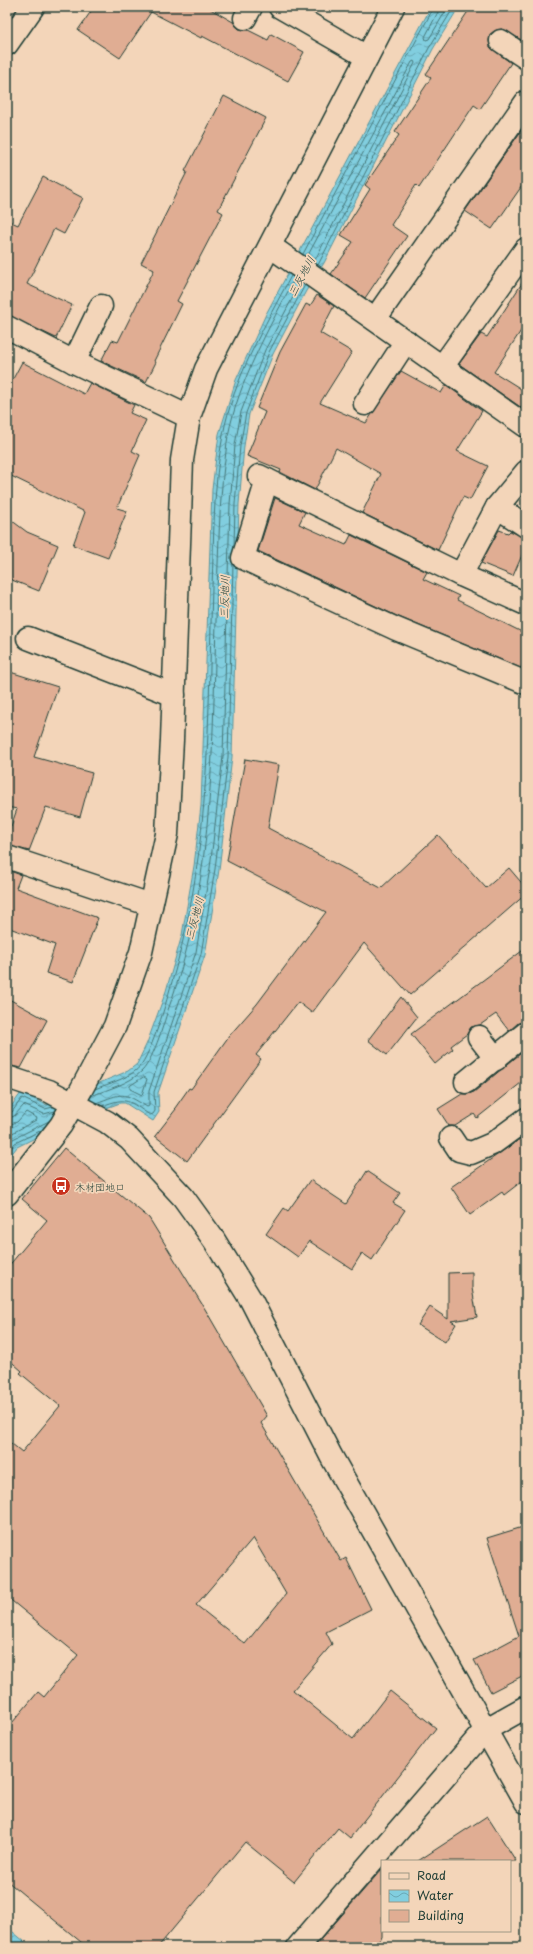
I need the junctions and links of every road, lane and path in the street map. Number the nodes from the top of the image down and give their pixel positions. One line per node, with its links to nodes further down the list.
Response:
1 (33, 7): 5 (street)
2 (280, 7): 6 (street)
3 (393, 7): 6 (street)
4 (501, 41): 7 (street)
5 (7, 44)
6 (367, 57): 10 (street)
7 (526, 58)
8 (526, 102): 12 (street)
9 (526, 248): 16 (street)
10 (275, 249): 12 (street); 18 (street)
11 (101, 306): 15 (street)
12 (375, 319): 14 (street)
13 (7, 328): 15 (street)
14 (406, 341): 16 (street); 17 (street)
15 (74, 362): 18 (street)
16 (442, 367): 19 (street)
17 (365, 404)
18 (189, 417): 27 (street)
19 (526, 426)
20 (526, 472): 21 (street)
21 (497, 507): 22 (street); 23 (street)
22 (526, 526)
23 (461, 575): 24 (street); 26 (street)
24 (526, 604)
25 (28, 638): 27 (street)
26 (526, 684)
27 (174, 695): 29 (street)
28 (7, 857): 29 (street)
29 (151, 904): 35 (street)
30 (526, 1033): 32 (street)
31 (479, 1037): 32 (street)
32 (496, 1059): 34 (street)
33 (7, 1076): 35 (street)
34 (466, 1082)
35 (74, 1103): 38 (street); 40 (street)
36 (526, 1119): 37 (street)
37 (450, 1138)
38 (7, 1194)
39 (526, 1708): 40 (street)
40 (485, 1730): 41 (street); 43 (street)
41 (520, 1779): 42 (street)
42 (526, 1802)
43 (298, 1947)

